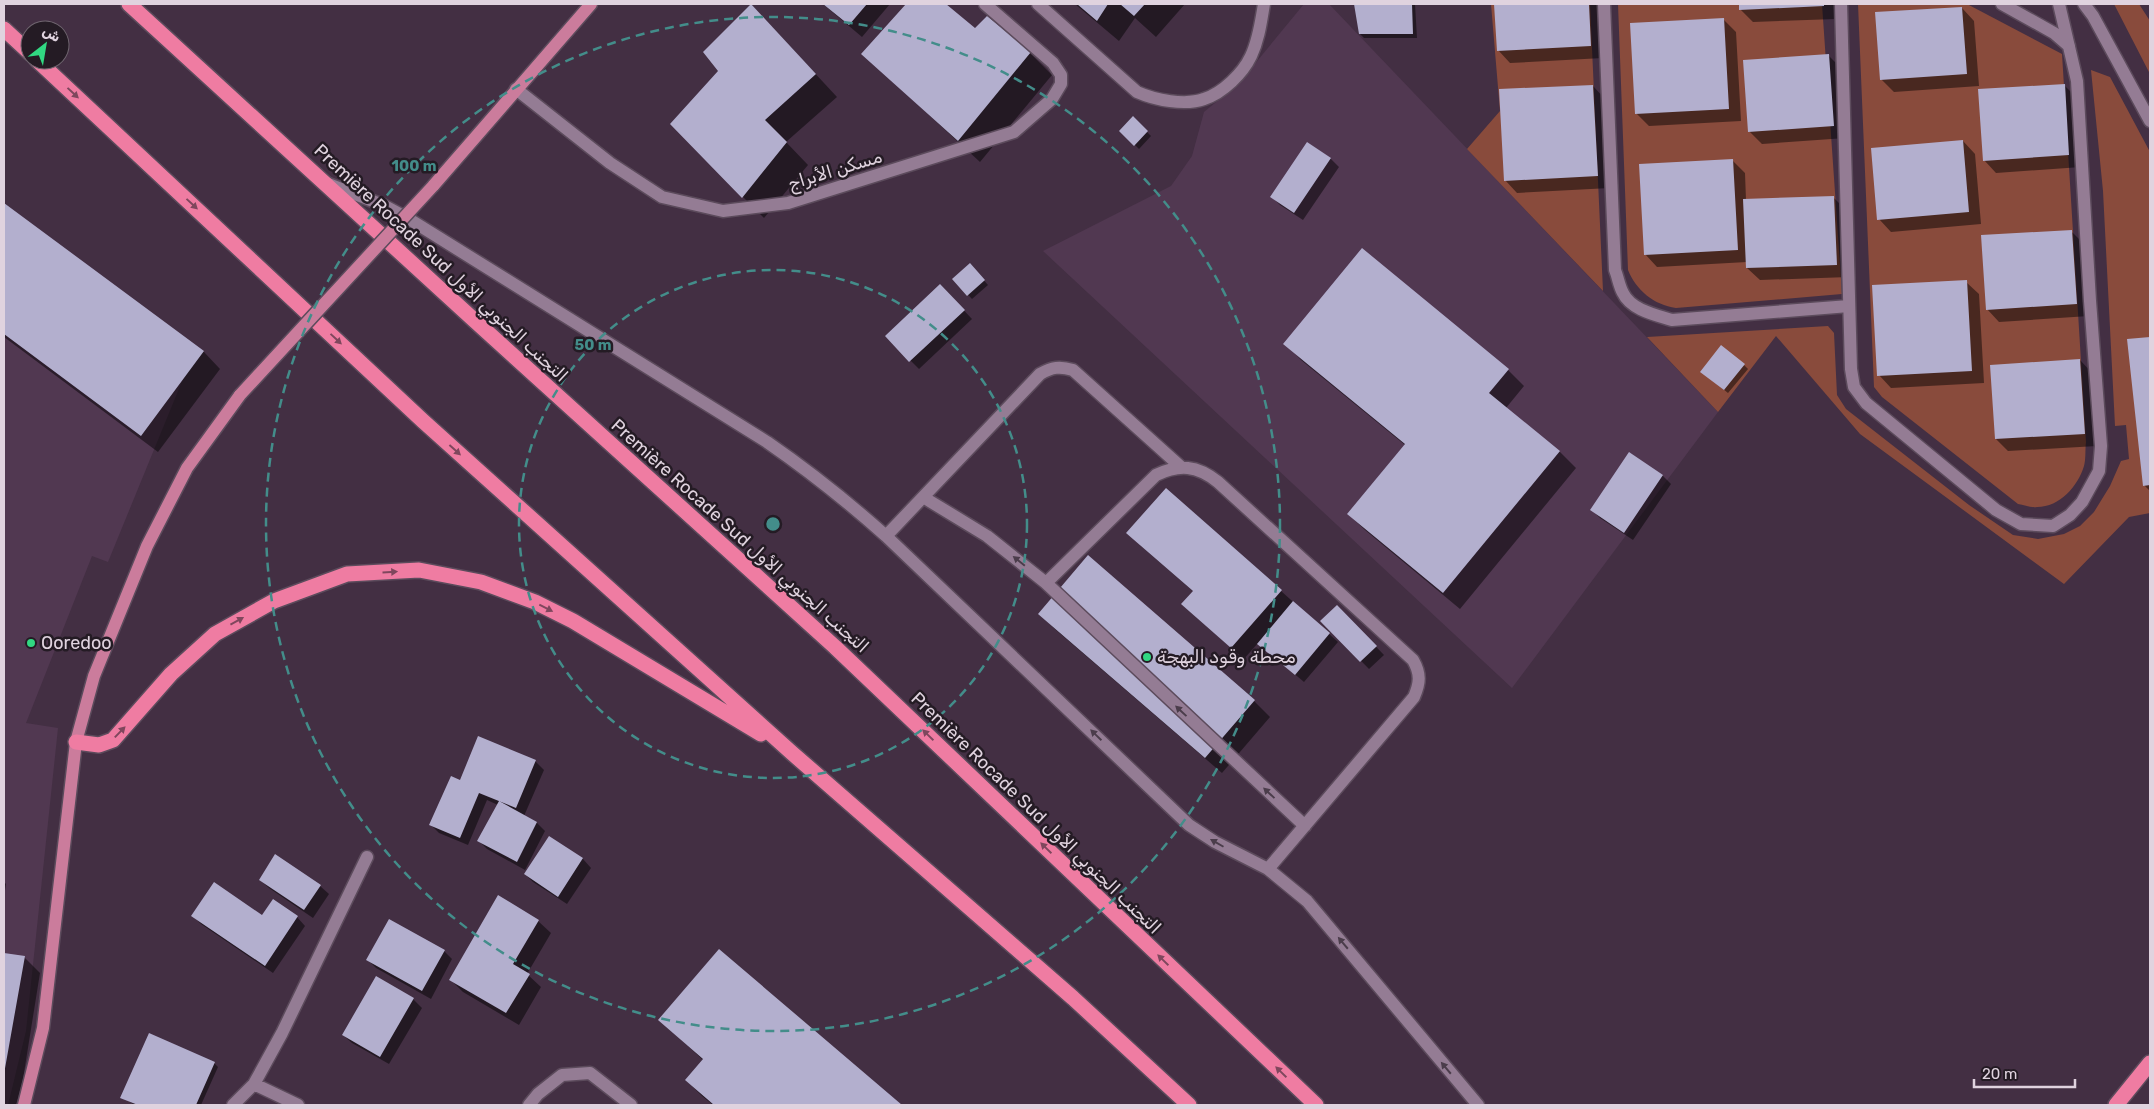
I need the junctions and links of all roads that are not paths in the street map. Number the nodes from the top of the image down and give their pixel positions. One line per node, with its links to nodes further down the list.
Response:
1 (129, 4): 17 (highway, Première Rocade Sud التجنب الجنوبي الأول)
2 (590, 4): 15 (main road)
3 (985, 4): 15 (street, مسكن الأبراج)
4 (1038, 4): 5 (street)
5 (1264, 4)
6 (1604, 4): 18 (street)
7 (1841, 4): 18 (street)
8 (2002, 4): 13 (street)
9 (2059, 4): 13 (street)
10 (2084, 4): 16 (street)
11 (4, 29): 12 (highway)
12 (20, 44)
13 (2069, 46): 18 (street)
14 (48, 70): 24 (highway, one-way to 24)
15 (516, 89): 23 (main road, bridge)
16 (2150, 120)
17 (325, 183): 21 (street); 36 (highway, Première Rocade Sud التجنب الجنوبي الأول, one-way to 17)
18 (1849, 306)
19 (1181, 467): 20 (street); 22 (street); 25 (street)
20 (923, 497): 21 (street); 22 (street, one-way to 20)
21 (886, 536): 27 (street, one-way to 21)
22 (1046, 583): 25 (street, one-way to 22)
23 (76, 742): 24 (highway, one-way to 24); 30 (main road)
24 (792, 752): 35 (highway)
25 (1304, 826): 27 (street)
26 (367, 857): 29 (street)
27 (1268, 869): 37 (street, one-way to 27)
28 (2150, 1063): 38 (highway)
29 (254, 1084): 31 (street); 32 (street)
30 (24, 1105)
31 (233, 1105)
32 (298, 1105)
33 (529, 1105): 34 (street)
34 (630, 1105)
35 (1189, 1105)
36 (1316, 1105)
37 (1478, 1105)
38 (2116, 1105)

